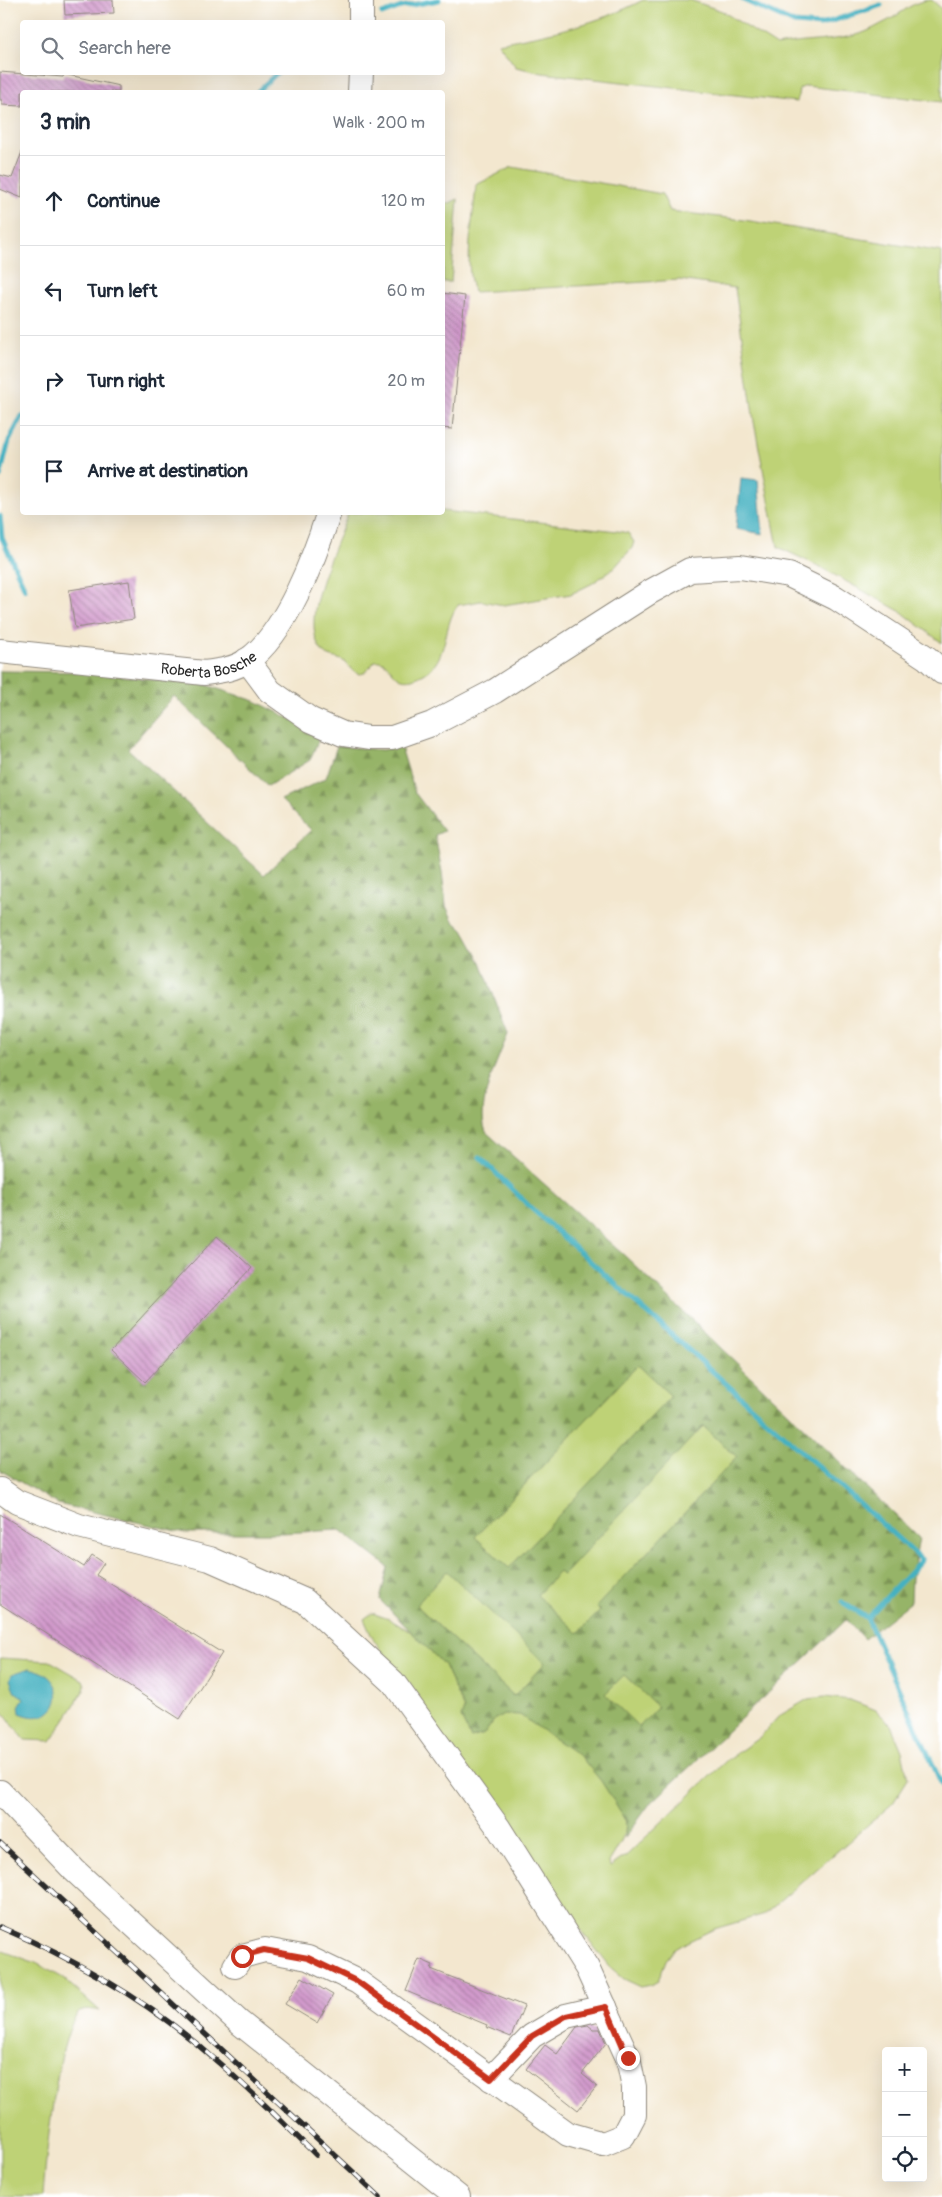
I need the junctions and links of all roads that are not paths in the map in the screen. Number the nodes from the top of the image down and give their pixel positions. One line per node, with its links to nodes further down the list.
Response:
1 (361, 0): 2 (street)
2 (361, 20)
3 (360, 75): 4 (street)
4 (360, 90)
5 (328, 515): 7 (street, Roberta Bosche)
6 (0, 651): 7 (street, Roberta Bosche)
7 (247, 660): 8 (street)
8 (942, 672)
9 (0, 1490): 12 (street)
10 (0, 1792): 14 (street)
11 (235, 1966): 13 (street)
12 (606, 2007): 13 (street); 13 (street)
13 (491, 2079)
14 (458, 2197)

